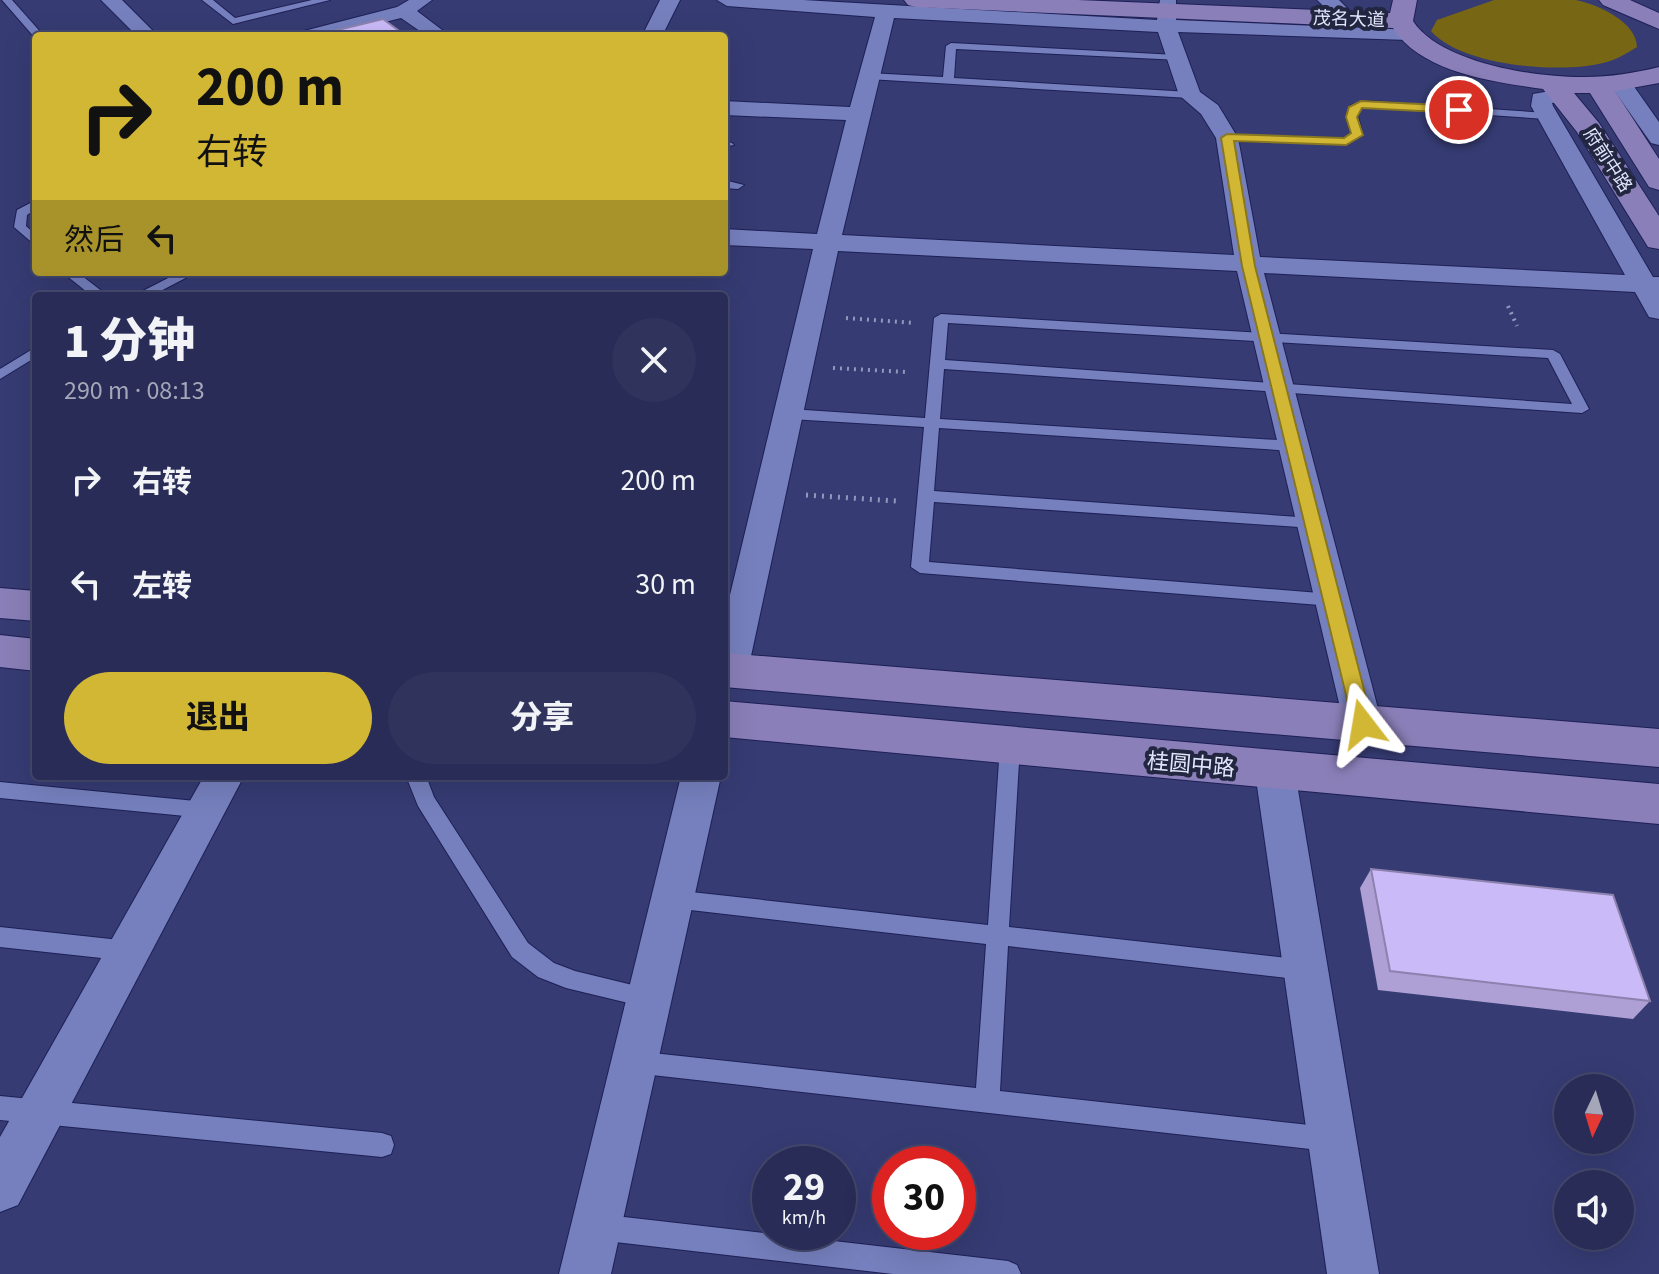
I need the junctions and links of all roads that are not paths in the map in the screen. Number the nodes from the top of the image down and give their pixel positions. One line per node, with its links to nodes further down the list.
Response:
1 (7, 0): 19 (lane)
2 (111, 0): 20 (street)
3 (226, 0): 11 (lane)
4 (325, 0): 11 (lane)
5 (422, 0): 15 (street)
6 (670, 0): 23 (street)
7 (727, 0): 14 (street)
8 (916, 0): 12 (main road, 茂名大道)
9 (1130, 0): 16 (main road, 茂名大道)
10 (1611, 0): 18 (main road)
11 (210, 2)
12 (1102, 5): 16 (main road, 茂名大道)
13 (1332, 5): 16 (main road, 茂名大道); 17 (main road, 茂名大道)
14 (889, 6): 16 (street); 26 (street)
15 (404, 11): 21 (street); 22 (street)
16 (1167, 13): 17 (main road, 茂名大道); 24 (street)
17 (1403, 17): 30 (main road)
18 (1654, 17)
19 (35, 32)
20 (144, 32)
21 (323, 32)
22 (434, 32)
23 (654, 32)
24 (1176, 58): 27 (lane); 29 (street)
25 (1659, 75): 28 (main road)
26 (868, 76): 27 (lane); 32 (street)
27 (948, 82): 29 (lane)
28 (1609, 84): 30 (main road); 34 (street); 35 (main road, 府前中路)
29 (1190, 95): 33 (street)
30 (1553, 98): 33 (lane); 41 (main road, 府前中路); 46 (street)
31 (728, 108): 32 (street)
32 (859, 114): 42 (street)
33 (1227, 138): 43 (street)
34 (1659, 138)
35 (1659, 181)
36 (728, 184): 37 (lane)
37 (738, 185)
38 (32, 206): 40 (lane)
39 (728, 237): 42 (street)
40 (32, 238)
41 (1659, 240)
42 (826, 242): 43 (street); 55 (street)
43 (1249, 266): 46 (street); 50 (street)
44 (74, 276): 47 (lane)
45 (182, 276): 48 (lane)
46 (1650, 284): 49 (street)
47 (96, 292)
48 (148, 292)
49 (1659, 311)
50 (1267, 337): 52 (lane); 54 (street); 54 (lane)
51 (32, 354): 53 (lane)
52 (937, 369): 54 (lane); 56 (lane)
53 (0, 375)
54 (1280, 389): 57 (street)
55 (790, 414): 56 (lane); 65 (street)
56 (931, 422): 57 (lane); 58 (lane)
57 (1294, 446): 59 (street)
58 (925, 500): 59 (lane); 60 (lane)
59 (1313, 523): 60 (street)
60 (1332, 600): 68 (street)
61 (0, 603): 62 (main road)
62 (32, 606)
63 (0, 651): 64 (main road)
64 (32, 655)
65 (728, 668)
66 (728, 676): 68 (main road)
67 (728, 719): 69 (main road, 桂圆中路)
68 (1363, 724): 70 (main road)
69 (1010, 746): 71 (main road, 桂圆中路); 78 (lane)
70 (1659, 748)
71 (1275, 772): 76 (main road, 桂圆中路); 81 (street)
72 (418, 780): 82 (lane)
73 (700, 780): 77 (street)
74 (0, 790): 75 (lane)
75 (215, 793): 80 (street)
76 (1659, 804)
77 (673, 899): 78 (lane); 82 (street)
78 (998, 935): 81 (lane); 84 (lane)
79 (0, 937): 80 (lane)
80 (129, 951): 85 (street)
81 (1305, 970): 86 (street)
82 (649, 998): 83 (street)
83 (634, 1062): 84 (lane); 89 (street)
84 (987, 1102): 86 (lane)
85 (20, 1111): 87 (lane); 88 (street)
86 (1331, 1139): 92 (street)
87 (382, 1145)
88 (0, 1187)
89 (596, 1226): 90 (street); 91 (lane)
90 (585, 1274)
91 (1008, 1274)
92 (1353, 1274)

